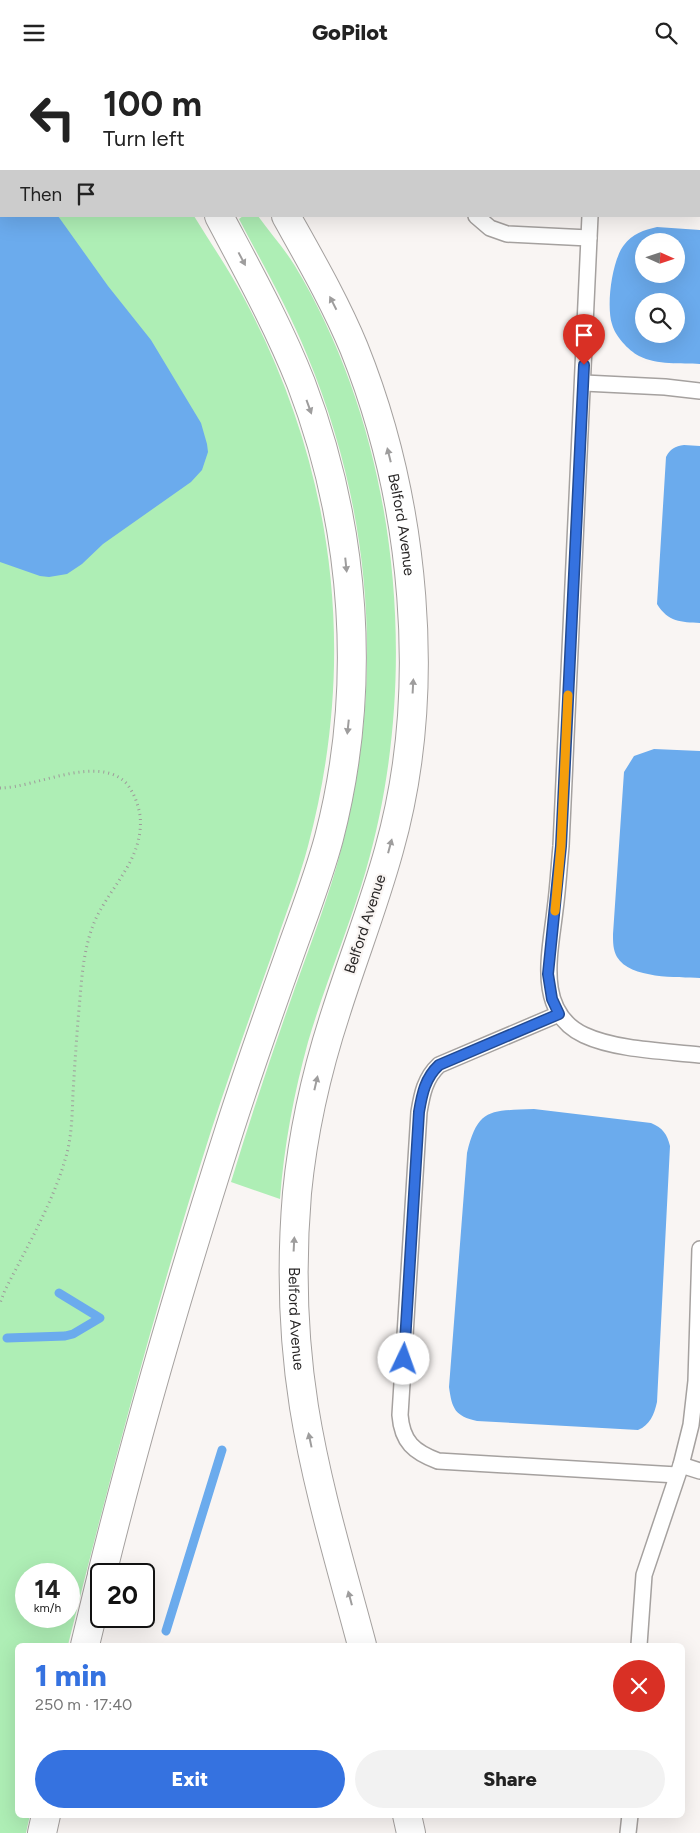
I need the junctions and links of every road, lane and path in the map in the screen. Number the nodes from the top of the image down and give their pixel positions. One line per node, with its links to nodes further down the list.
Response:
1 (220, 217): 15 (main road, one-way to 15)
2 (287, 217): 18 (main road, Belford Avenue, one-way to 2)
3 (477, 217): 5 (lane)
4 (590, 217): 5 (lane)
5 (589, 238): 6 (lane)
6 (584, 383): 7 (lane); 9 (lane)
7 (700, 391)
8 (0, 788): 12 (path)
9 (559, 1014): 10 (lane); 13 (lane)
10 (700, 1055)
11 (700, 1249): 13 (lane)
12 (0, 1303)
13 (679, 1470): 14 (lane); 19 (lane)
14 (700, 1471)
15 (105, 1563)
16 (90, 1624): 17 (main road)
17 (85, 1643)
18 (361, 1643)
19 (639, 1643)
20 (45, 1818): 23 (main road)
21 (408, 1818): 24 (main road)
22 (630, 1818): 25 (lane)
23 (42, 1833)
24 (412, 1833)
25 (628, 1833)

